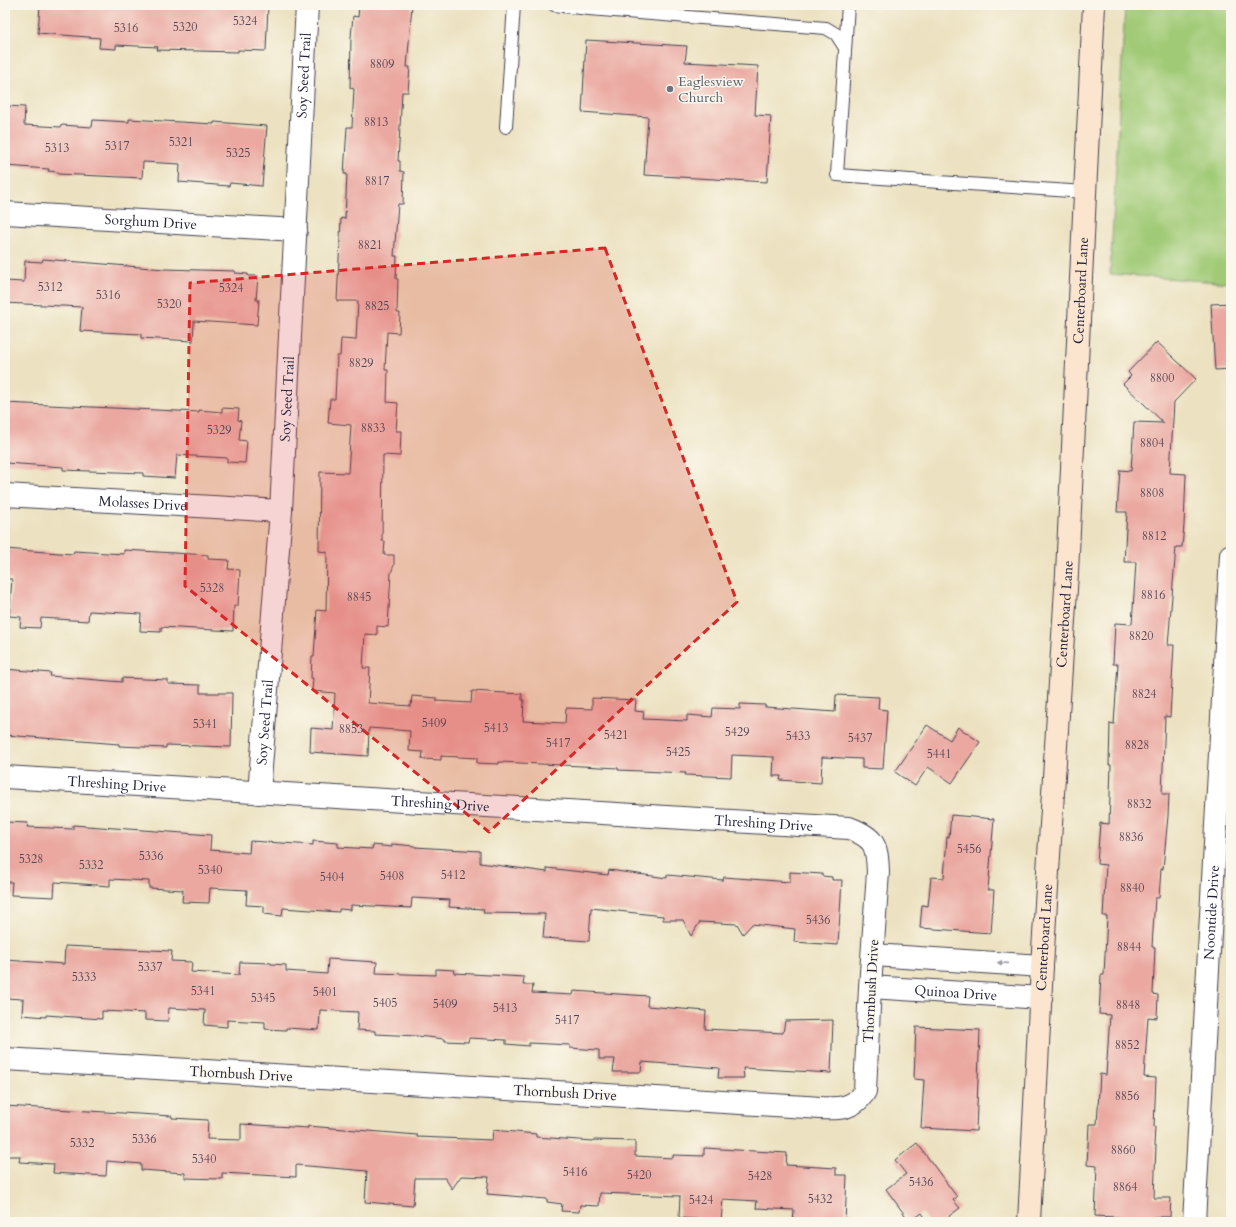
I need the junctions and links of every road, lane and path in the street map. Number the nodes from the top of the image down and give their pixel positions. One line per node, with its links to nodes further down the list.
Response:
1 (307, 5): 10 (street, Soy Seed Trail)
2 (514, 5): 7 (lane)
3 (554, 5): 6 (lane)
4 (848, 5): 6 (lane)
5 (1094, 5): 8 (street, Centerboard Lane)
6 (845, 48): 8 (lane)
7 (506, 127)
8 (1086, 192): 18 (street, Centerboard Lane)
9 (5, 213): 10 (street, Sorghum Drive)
10 (296, 230): 12 (street, Soy Seed Trail)
11 (5, 495): 12 (street, Molasses Drive)
12 (281, 511): 15 (street, Soy Seed Trail)
13 (1231, 555): 23 (street, Noontide Drive)
14 (5, 777): 15 (street, Threshing Drive)
15 (260, 793): 16 (street, Threshing Drive)
16 (872, 840): 17 (street, Thornbush Drive)
17 (873, 955): 18 (street, one-way to 17); 19 (street, Thornbush Drive)
18 (1042, 966): 20 (street, Centerboard Lane)
19 (870, 987): 20 (street, Quinoa Drive); 21 (street, Thornbush Drive)
20 (1041, 998): 22 (street, Centerboard Lane)
21 (5, 1060)
22 (1029, 1222)
23 (1194, 1222)

